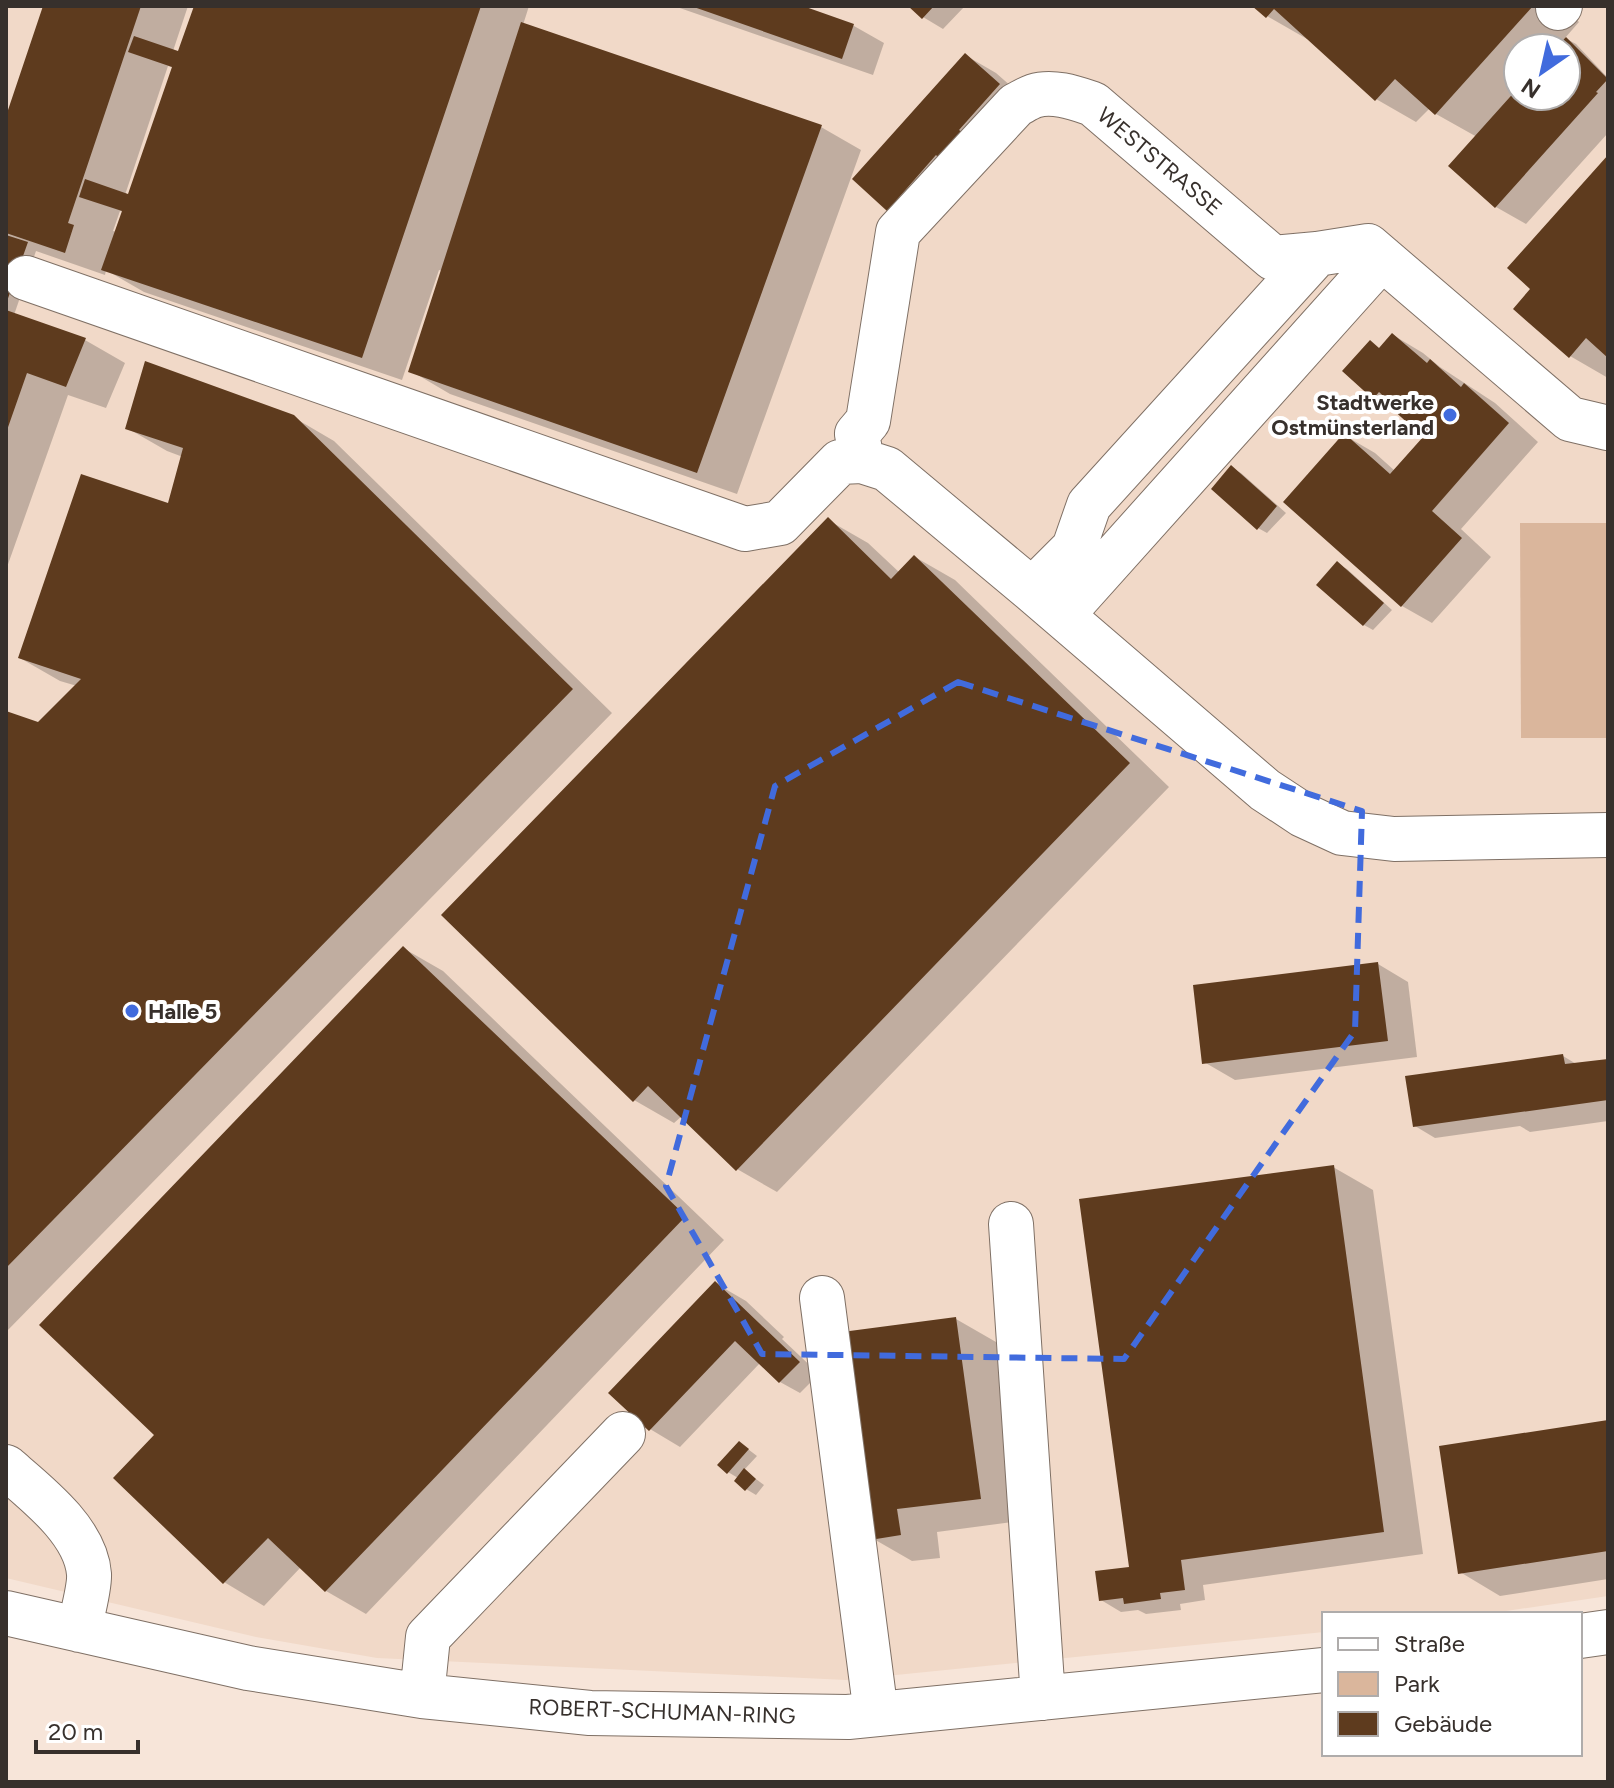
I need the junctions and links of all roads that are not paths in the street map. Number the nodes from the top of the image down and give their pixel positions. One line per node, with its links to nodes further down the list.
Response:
1 (1317, 254): 2 (street, WESTSTRASSE); 5 (street, WESTSTRASSE); 6 (street)
2 (1382, 258): 4 (street, WESTSTRASSE); 6 (street)
3 (26, 278): 5 (street)
4 (1608, 428)
5 (843, 469): 6 (street)
6 (1047, 602): 7 (street)
7 (1608, 835)
8 (1011, 1224): 18 (street)
9 (822, 1298): 19 (street)
10 (623, 1434): 17 (street)
11 (6, 1467): 13 (street)
12 (6, 1613): 13 (street, ROBERT-SCHUMAN-RING)
13 (79, 1630): 17 (street, ROBERT-SCHUMAN-RING)
14 (1608, 1632): 15 (street)
15 (1582, 1636)
16 (1322, 1670): 18 (street, ROBERT-SCHUMAN-RING)
17 (422, 1696): 19 (street, ROBERT-SCHUMAN-RING)
18 (1043, 1698): 19 (street, ROBERT-SCHUMAN-RING)
19 (876, 1714)

